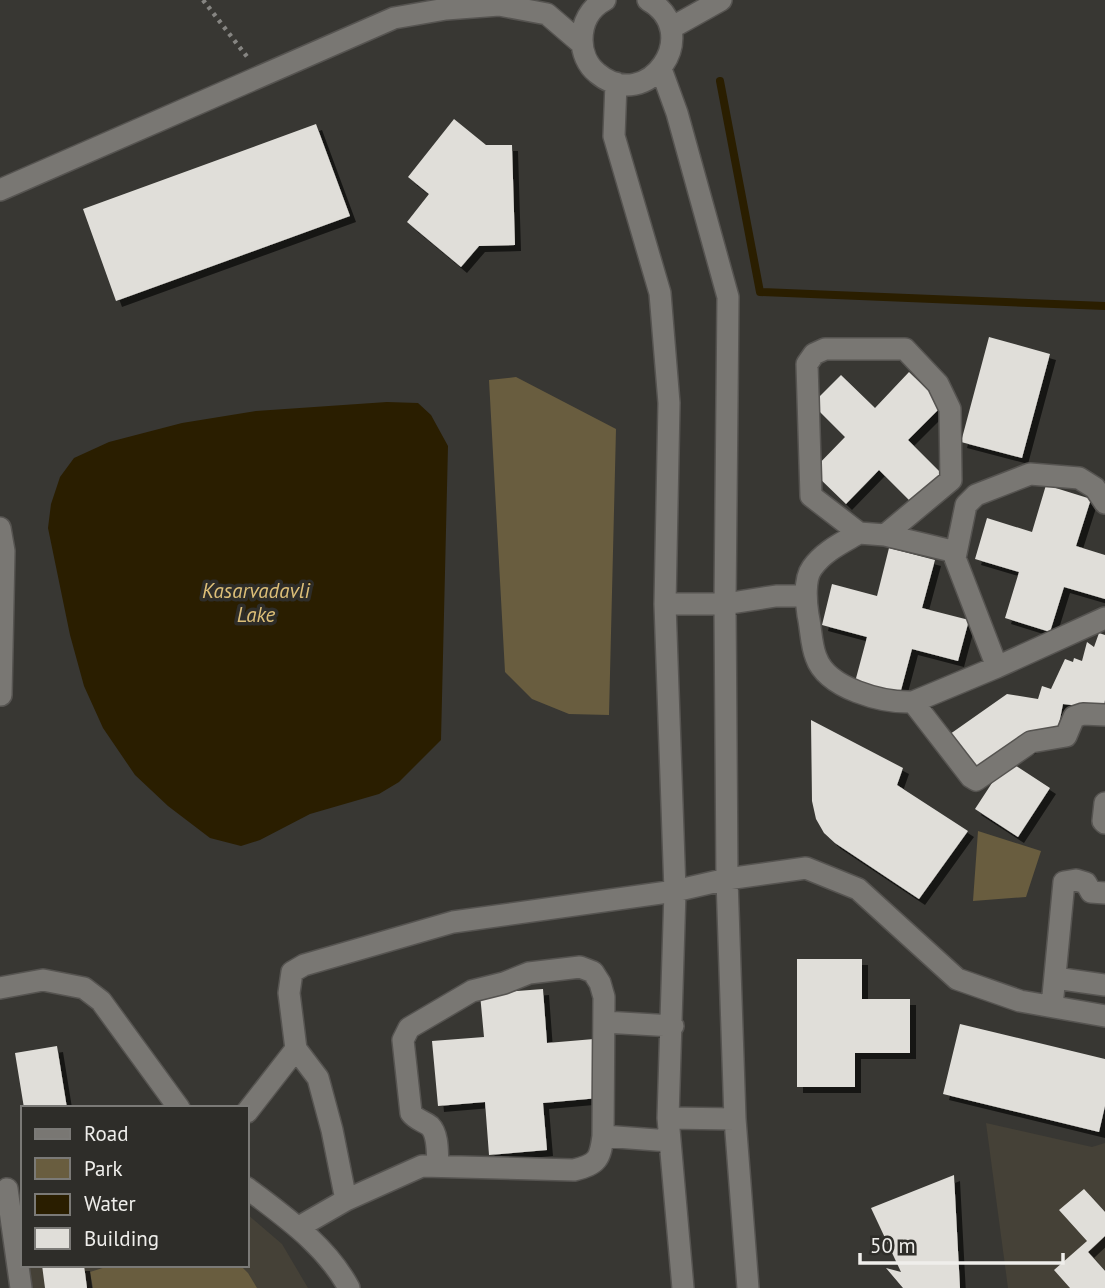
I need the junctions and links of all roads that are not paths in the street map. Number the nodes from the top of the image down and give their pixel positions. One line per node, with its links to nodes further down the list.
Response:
1 (605, 0): 6 (street)
2 (648, 0): 5 (street)
3 (721, 0): 4 (street)
4 (693, 6): 5 (street)
5 (671, 28): 7 (street)
6 (582, 44): 8 (street); 9 (street)
7 (661, 69): 8 (street); 19 (street)
8 (616, 83): 18 (street)
9 (0, 190)
10 (951, 480): 11 (street); 14 (street); 15 (street)
11 (976, 495): 12 (street); 16 (street)
12 (1105, 503)
13 (0, 528): 20 (street)
14 (859, 533): 15 (street); 17 (street)
15 (885, 535): 16 (street)
16 (956, 552): 22 (street)
17 (806, 596): 19 (street); 24 (street)
18 (665, 604): 19 (street); 29 (street)
19 (725, 604): 28 (street)
20 (1, 614): 23 (street)
21 (1105, 618): 22 (street)
22 (997, 667): 24 (street)
23 (1, 695)
24 (913, 702): 25 (street)
25 (1105, 715)
26 (1105, 803): 27 (street)
27 (1105, 823)
28 (727, 878): 29 (street); 34 (street); 42 (street)
29 (675, 891): 37 (street); 38 (street)
30 (1105, 893): 31 (street)
31 (1055, 978): 32 (street); 34 (street)
32 (1105, 985)
33 (0, 988): 39 (street)
34 (1052, 1006): 35 (street)
35 (1105, 1016)
36 (604, 1022): 37 (street); 43 (street); 45 (street)
37 (673, 1026): 41 (street)
38 (296, 1049): 40 (street); 48 (street)
39 (178, 1106)
40 (248, 1111)
41 (668, 1118): 42 (street); 44 (street)
42 (735, 1119): 53 (street)
43 (603, 1136): 44 (street); 45 (street)
44 (670, 1141): 52 (street)
45 (438, 1166): 48 (street)
46 (10, 1188): 50 (street)
47 (248, 1189): 49 (street)
48 (346, 1200): 49 (street)
49 (299, 1227): 51 (street)
50 (21, 1288)
51 (349, 1288)
52 (683, 1288)
53 (748, 1288)

